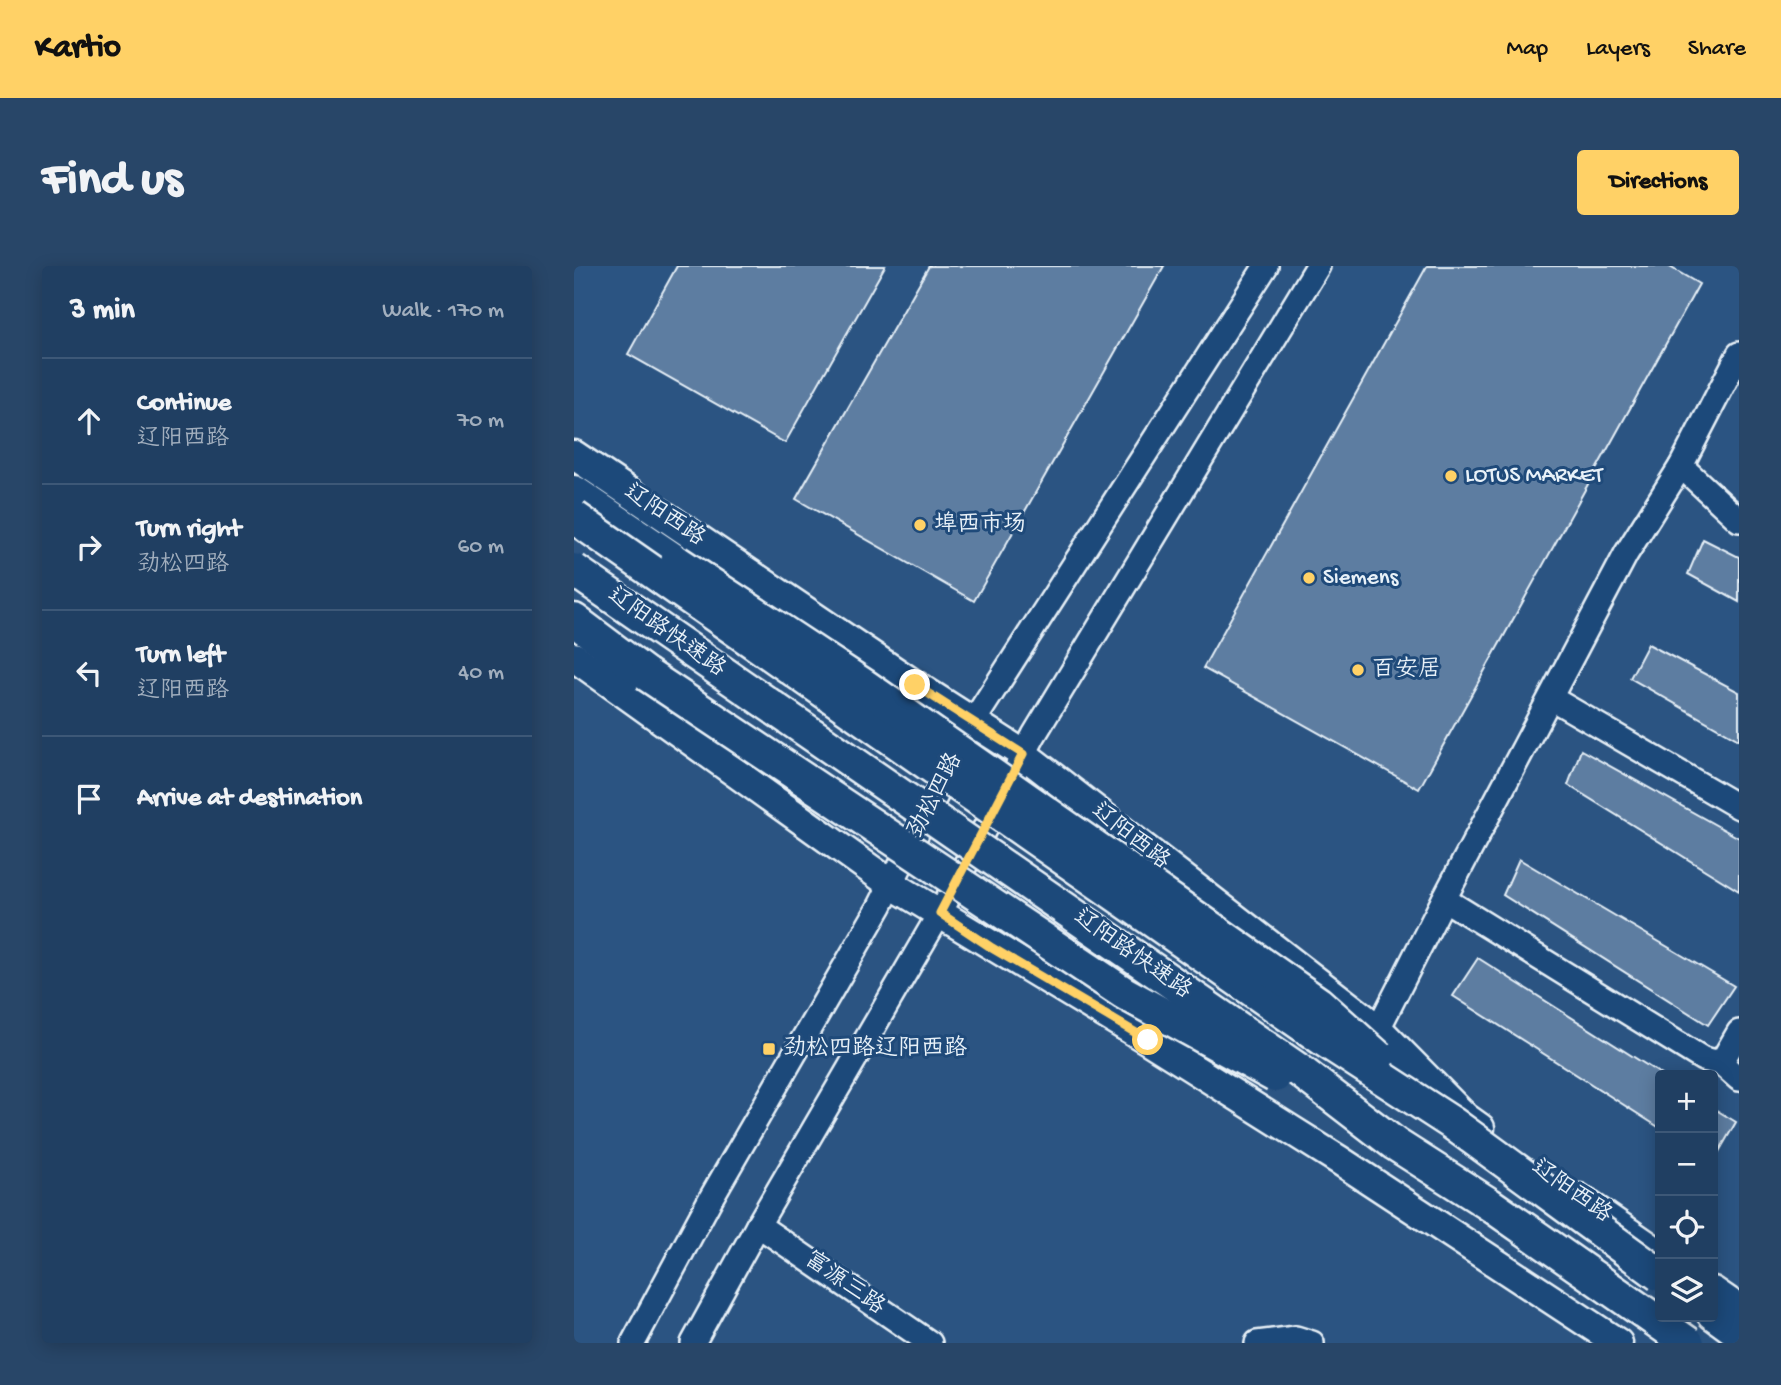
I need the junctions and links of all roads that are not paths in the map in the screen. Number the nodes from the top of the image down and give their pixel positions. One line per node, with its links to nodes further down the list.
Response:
1 (1266, 266): 13 (street, 劲松四路)
2 (1318, 266): 14 (street)
3 (1739, 355): 5 (street)
4 (574, 455): 13 (main road, 辽阳西路)
5 (1681, 466): 8 (street); 12 (street)
6 (574, 492): 23 (highway, bridge)
7 (574, 517): 23 (highway, 辽阳路快速路, bridge)
8 (1739, 520)
9 (574, 569): 24 (highway, 辽阳路快速路, bridge)
10 (574, 620): 24 (highway, bridge)
11 (574, 657): 16 (main road)
12 (1551, 698): 15 (street); 17 (street)
13 (973, 722): 14 (main road, 辽阳西路); 16 (street, 劲松四路)
14 (1023, 754): 18 (street); 19 (main road, 辽阳西路)
15 (1739, 807)
16 (891, 884): 18 (main road); 32 (street, 劲松四路)
17 (1444, 899): 19 (street); 21 (street)
18 (940, 913): 25 (street); 37 (main road)
19 (1378, 1030): 26 (main road, 辽阳西路)
20 (1739, 1032): 21 (street)
21 (1721, 1063): 22 (street)
22 (1739, 1079)
23 (1452, 1124): 27 (highway, 辽阳路快速路, bridge)
24 (1395, 1144): 38 (highway, 辽阳路快速路, bridge)
25 (758, 1225): 33 (street); 34 (street, 富源三路)
26 (1655, 1250)
27 (1655, 1271)
28 (1718, 1294): 29 (main road)
29 (1739, 1309)
30 (1718, 1317): 31 (highway)
31 (1739, 1332)
32 (633, 1343)
33 (693, 1343)
34 (930, 1343)
35 (1257, 1343): 36 (street)
36 (1312, 1343)
37 (1618, 1343)
38 (1688, 1343)

